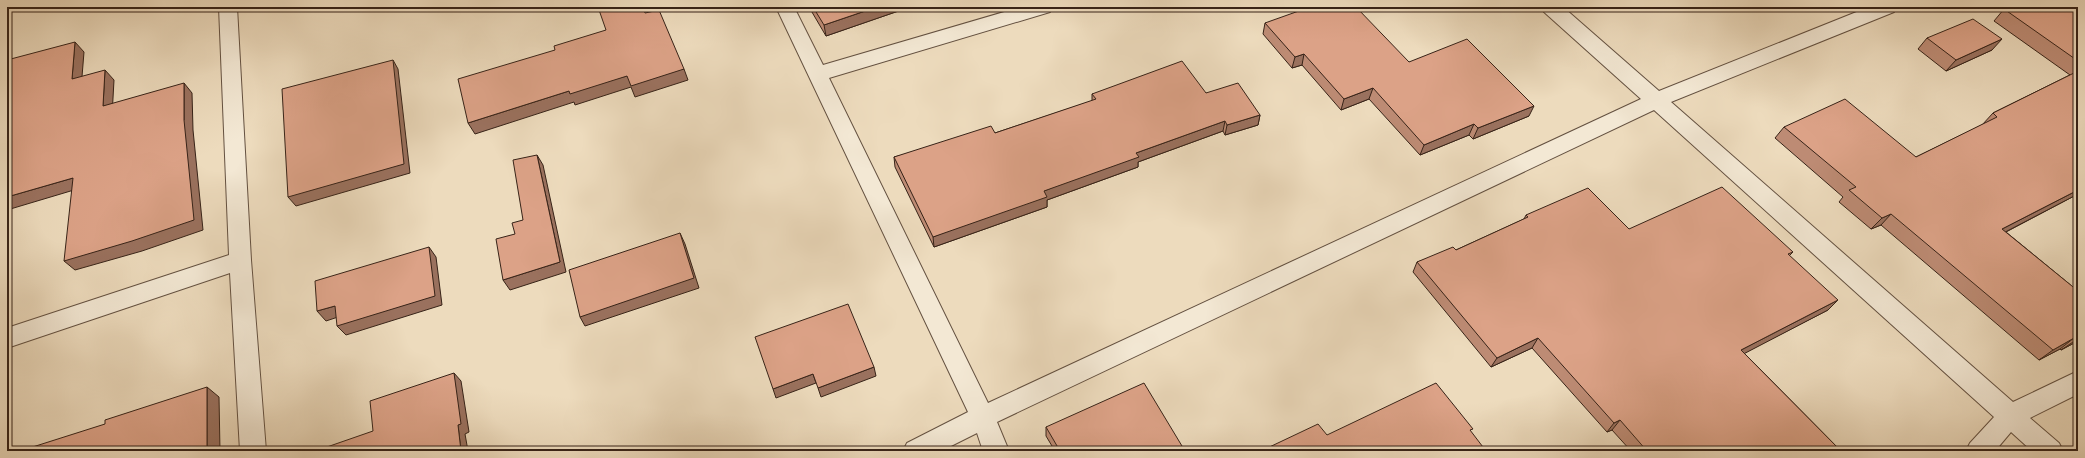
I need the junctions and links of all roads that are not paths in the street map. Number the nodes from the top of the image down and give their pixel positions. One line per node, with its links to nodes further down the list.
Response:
1 (228, 7): 8 (street)
2 (785, 7): 6 (street)
3 (1043, 7): 6 (street)
4 (1551, 7): 7 (street)
5 (1887, 7): 7 (street)
6 (817, 74): 12 (street)
7 (1655, 102): 11 (street); 12 (street)
8 (240, 260): 9 (street); 13 (street)
9 (7, 338)
10 (2078, 382): 11 (street)
11 (2011, 415): 16 (street); 17 (street)
12 (983, 417): 14 (street); 15 (street)
13 (253, 451)
14 (916, 451)
15 (996, 451)
16 (1979, 451)
17 (2050, 451)

